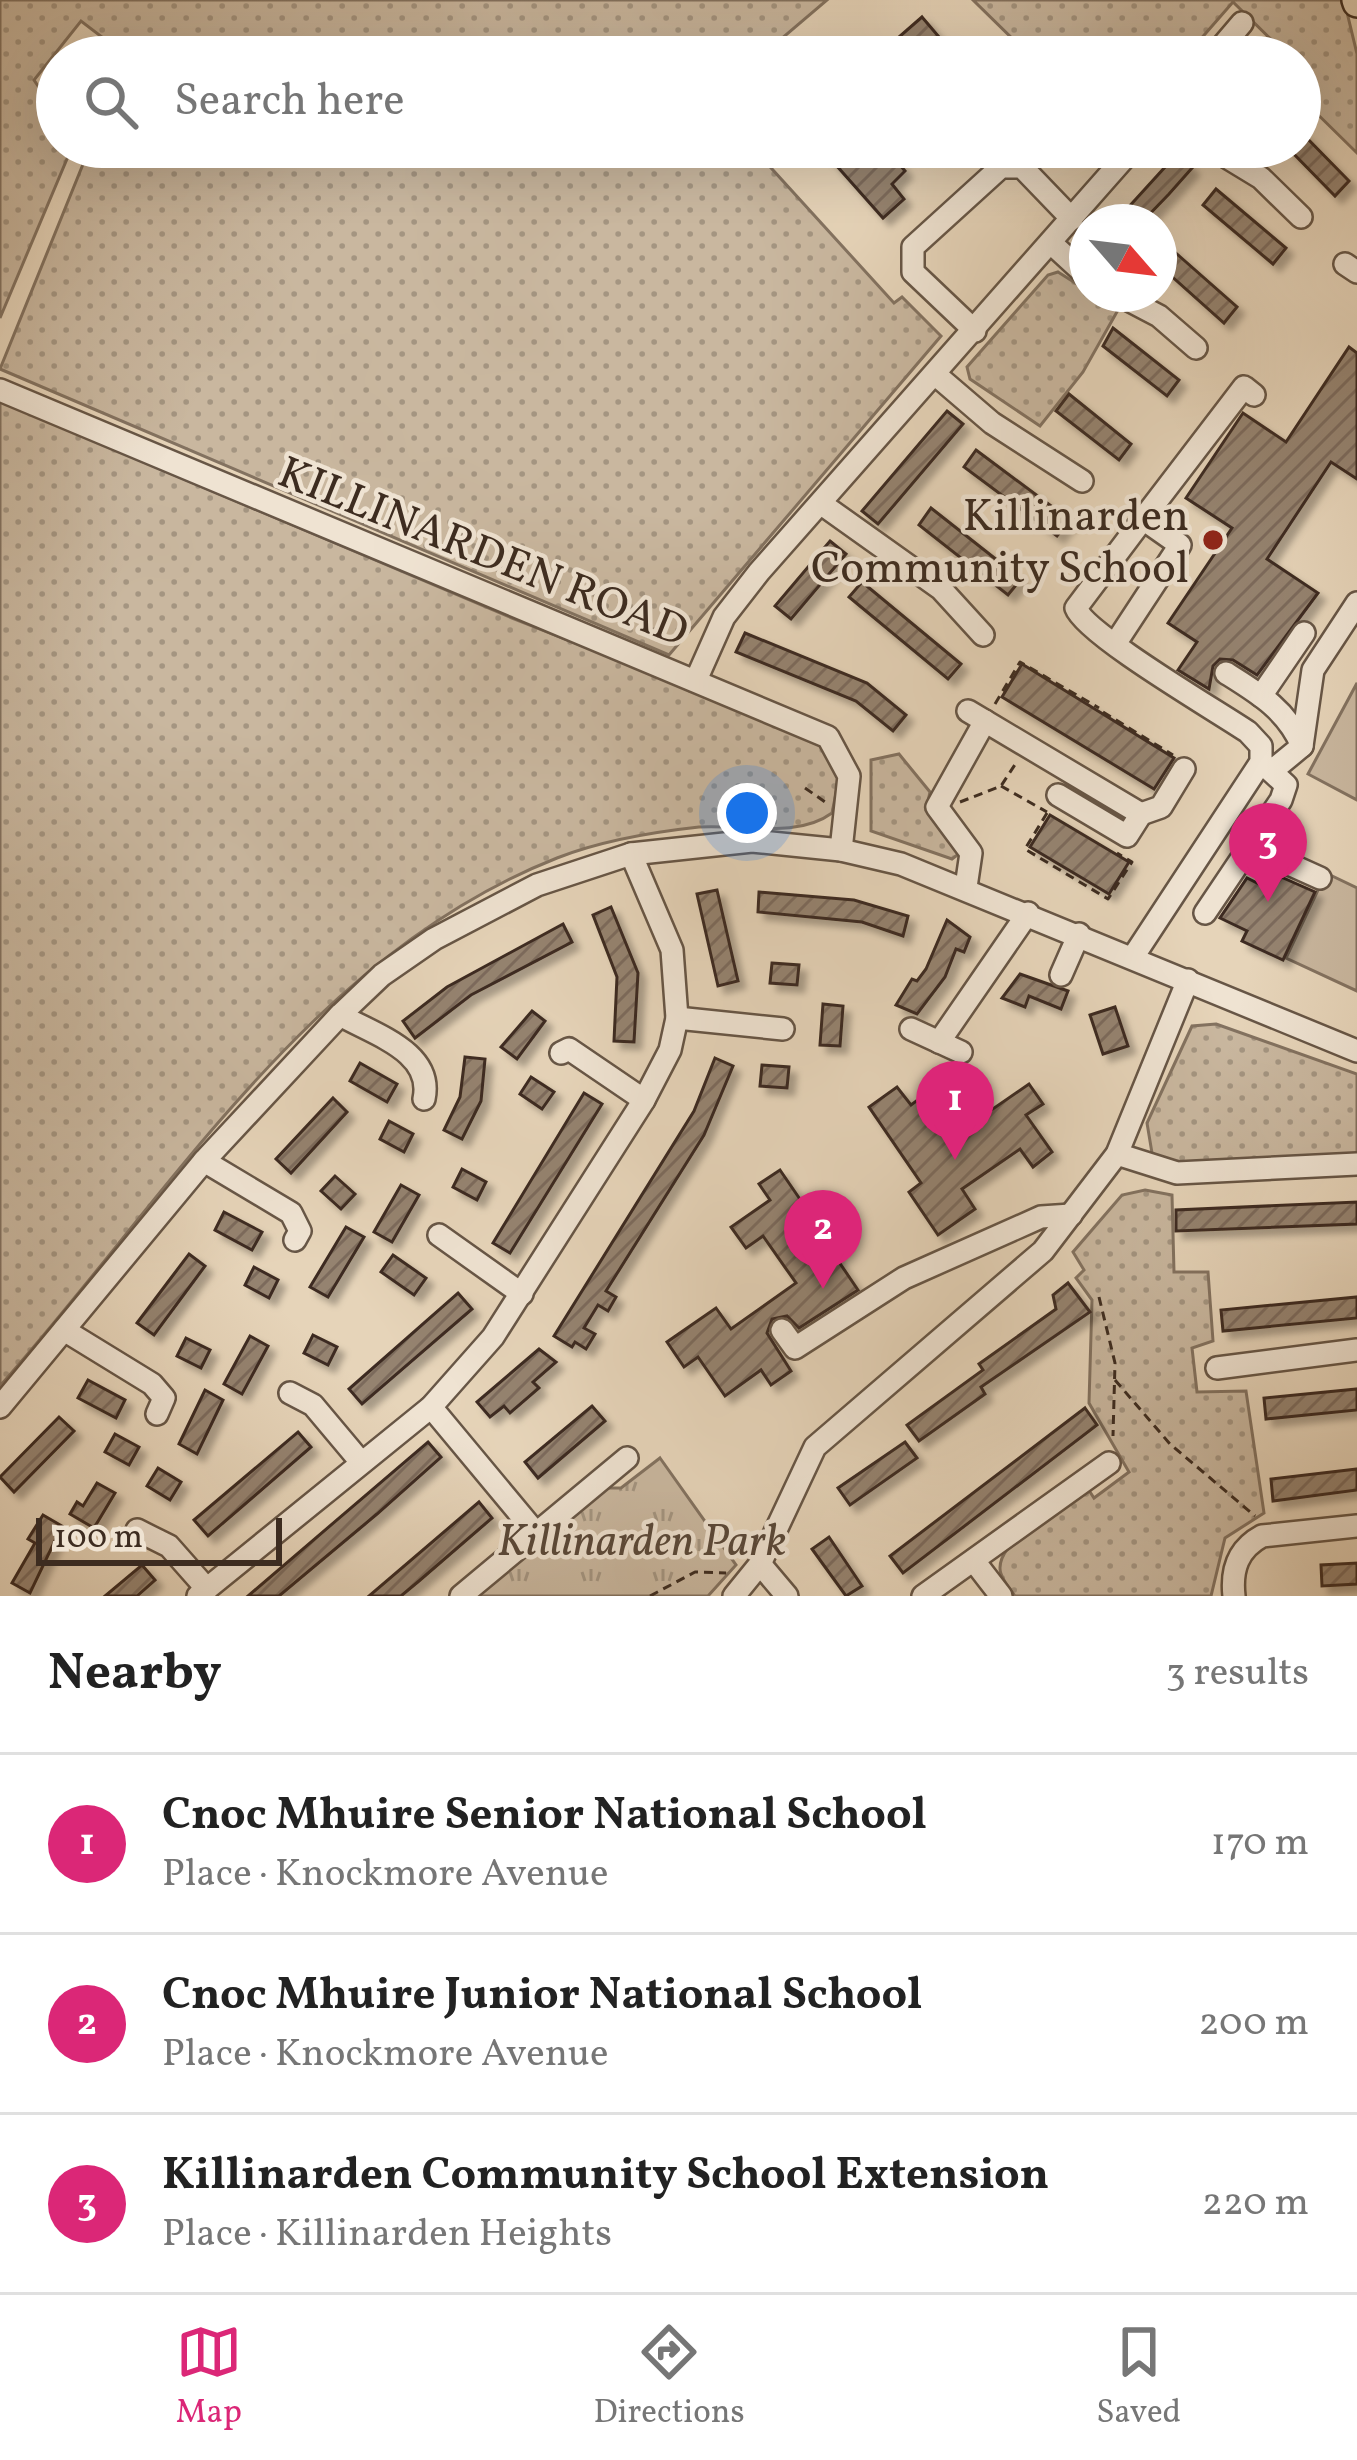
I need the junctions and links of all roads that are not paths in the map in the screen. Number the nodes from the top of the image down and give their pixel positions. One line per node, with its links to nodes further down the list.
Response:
1 (1242, 23): 2 (street)
2 (1231, 36)
3 (998, 168): 14 (street)
4 (1023, 168): 8 (street)
5 (1116, 168): 7 (street)
6 (1245, 168): 9 (street)
7 (1085, 204)
8 (1069, 216)
9 (1301, 217)
10 (1069, 222): 11 (street)
11 (1051, 243): 12 (street); 14 (street)
12 (1069, 260)
13 (1151, 312): 15 (street)
14 (975, 331): 16 (street)
15 (1196, 348)
16 (936, 375): 19 (street); 20 (street)
17 (0, 390): 27 (street, KILLINARDEN ROAD)
18 (1254, 395): 21 (street)
19 (1082, 481)
20 (823, 505): 24 (street); 27 (street)
21 (1143, 519): 25 (street); 25 (street)
22 (1357, 603): 29 (street)
23 (1304, 633): 28 (street)
24 (983, 635)
25 (1115, 644): 31 (street)
26 (1226, 673): 28 (street)
27 (696, 680): 35 (street, KILLINARDEN ROAD)
28 (1261, 695): 29 (street)
29 (1302, 746): 31 (street)
30 (1181, 764): 33 (street)
31 (1267, 766): 34 (street); 42 (street)
32 (1058, 795): 33 (street)
33 (1141, 814): 38 (street)
34 (1249, 846): 37 (street); 40 (street)
35 (841, 850): 36 (street); 38 (street)
36 (631, 854): 45 (street); 46 (street)
37 (1320, 878)
38 (966, 887): 39 (street)
39 (1028, 913): 41 (street); 49 (street)
40 (1204, 913)
41 (1078, 934): 42 (street); 43 (street)
42 (1133, 957): 44 (street)
43 (1061, 975)
44 (1188, 980): 50 (street); 55 (street)
45 (340, 1015): 53 (street); 56 (street)
46 (677, 1018): 47 (street); 54 (street)
47 (783, 1029)
48 (910, 1029): 49 (street)
49 (939, 1042): 51 (street)
50 (1357, 1051)
51 (961, 1052)
52 (561, 1053): 54 (street)
53 (424, 1099)
54 (644, 1100): 61 (street)
55 (1118, 1154): 57 (street); 58 (street)
56 (204, 1161): 60 (street); 62 (street)
57 (1357, 1164)
58 (1071, 1215): 63 (street); 77 (street)
59 (439, 1234): 61 (street)
60 (295, 1240)
61 (522, 1294): 68 (street)
62 (64, 1330): 67 (street); 69 (street)
63 (782, 1330)
64 (1357, 1350): 65 (street)
65 (1217, 1368)
66 (290, 1393): 71 (street)
67 (0, 1407)
68 (431, 1407): 71 (street); 75 (street)
69 (157, 1414)
70 (627, 1458): 75 (street)
71 (360, 1461): 79 (street)
72 (1108, 1462): 76 (street)
73 (1357, 1526): 84 (street)
74 (137, 1530): 79 (street)
75 (535, 1532): 80 (street)
76 (974, 1561): 82 (street); 83 (street)
77 (760, 1564): 78 (street); 81 (street)
78 (732, 1586)
79 (203, 1592)
80 (461, 1596)
81 (787, 1596)
82 (923, 1596)
83 (1001, 1596)
84 (1234, 1596)

